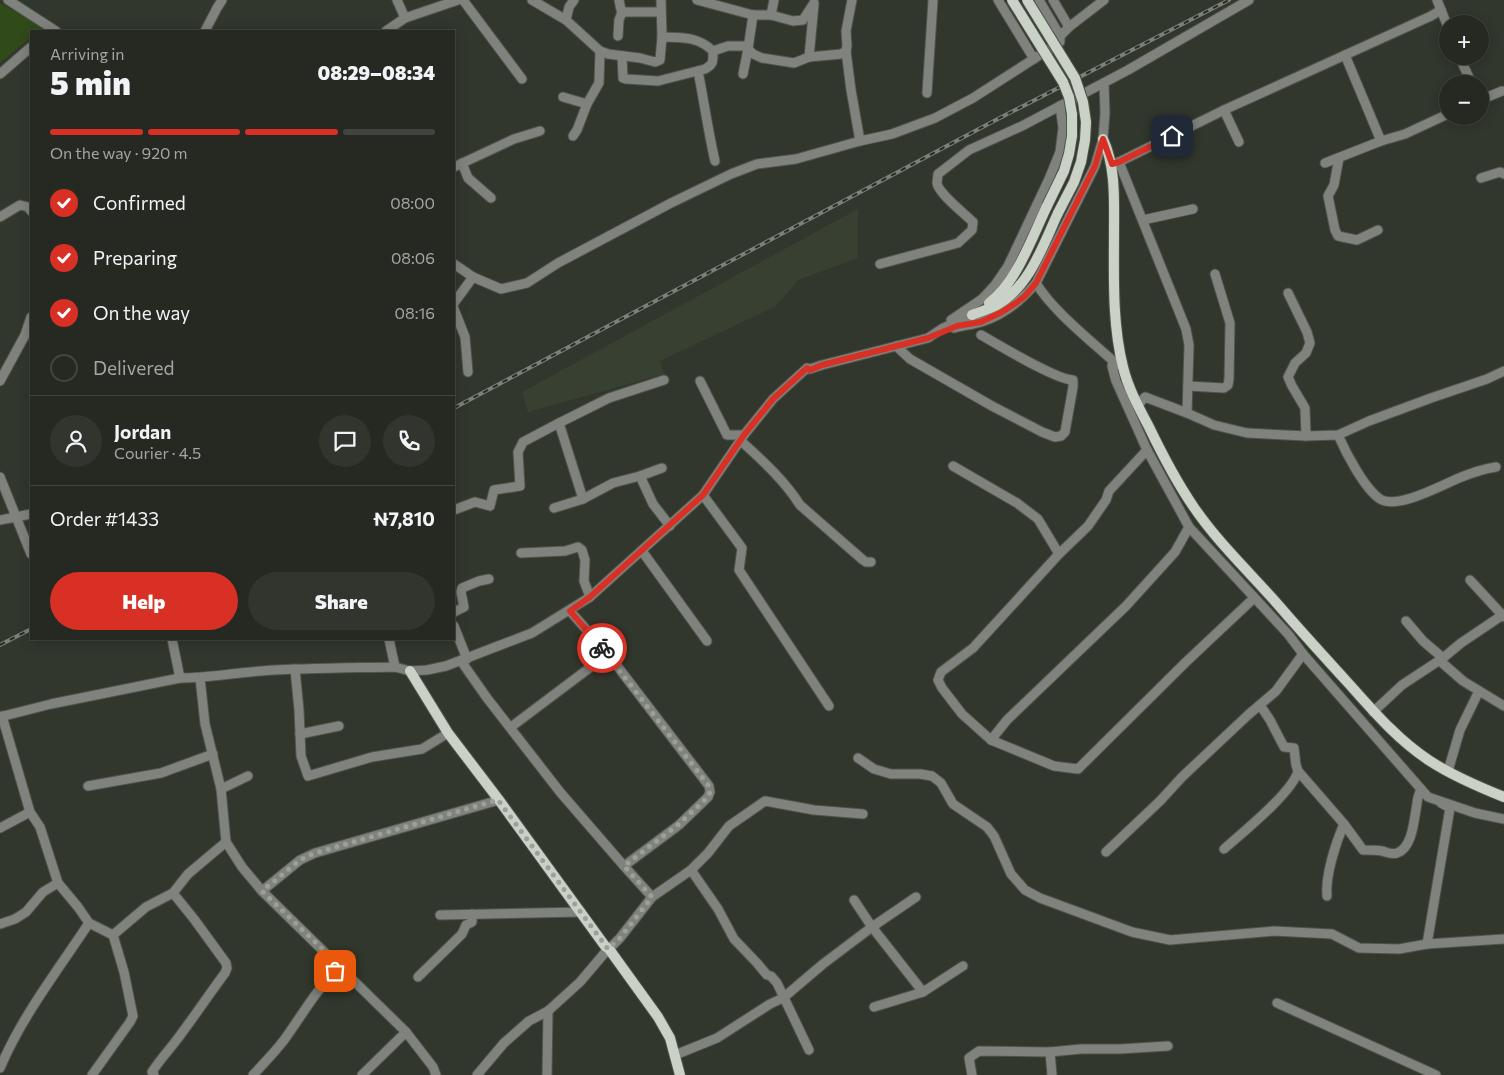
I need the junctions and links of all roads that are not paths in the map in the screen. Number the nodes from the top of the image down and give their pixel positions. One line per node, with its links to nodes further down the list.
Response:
1 (8, 0): 32 (street)
2 (222, 0): 33 (street)
3 (397, 0): 29 (street)
4 (458, 0): 29 (street)
5 (463, 0): 50 (street)
6 (532, 0): 30 (street)
7 (574, 0): 30 (street)
8 (619, 0): 24 (street)
9 (661, 0): 25 (street)
10 (697, 0): 27 (street)
11 (774, 0): 26 (street)
12 (852, 0): 42 (street)
13 (933, 0): 53 (street)
14 (998, 0): 46 (street)
15 (1012, 0): 87 (main road, bridge)
16 (1027, 0): 87 (main road, bridge)
17 (1039, 0): 36 (street)
18 (1053, 0): 31 (street)
19 (1104, 0): 31 (street)
20 (1249, 0): 51 (street)
21 (1436, 0): 23 (street)
22 (815, 1): 26 (street); 45 (street)
23 (1441, 10): 28 (street); 43 (street)
24 (622, 12): 25 (street); 35 (street)
25 (661, 12): 37 (street)
26 (771, 14): 27 (street)
27 (753, 15): 39 (street)
28 (1443, 15)
29 (405, 18): 34 (street)
30 (566, 20): 40 (street)
31 (1069, 27): 36 (street)
32 (54, 30)
33 (206, 30)
34 (387, 30)
35 (618, 36)
36 (1060, 36): 46 (street)
37 (662, 37): 41 (street); 44 (street)
38 (30, 48): 48 (street)
39 (748, 48): 41 (street); 45 (street); 49 (street)
40 (600, 51): 44 (street); 56 (street)
41 (713, 51): 47 (street)
42 (846, 51): 45 (street); 63 (street)
43 (1345, 55): 58 (street); 64 (street)
44 (622, 56): 47 (street)
45 (809, 57)
46 (1034, 59): 63 (street)
47 (698, 71): 67 (street)
48 (0, 74)
49 (743, 74)
50 (522, 79)
51 (1104, 83): 57 (street); 62 (street)
52 (1502, 91): 55 (street)
53 (927, 93)
54 (563, 96): 56 (street)
55 (1489, 96)
56 (587, 104): 61 (street)
57 (1060, 106): 79 (street); 90 (street)
58 (1224, 110): 65 (street); 68 (street)
59 (1439, 118): 64 (street)
60 (540, 131): 70 (street)
61 (573, 136)
62 (1103, 139): 68 (main road); 83 (street)
63 (860, 141): 82 (street)
64 (1381, 141): 66 (street)
65 (1239, 142)
66 (1338, 158): 69 (street); 78 (street)
67 (715, 161)
68 (1115, 163): 77 (street); 93 (main road)
69 (1325, 163)
70 (458, 165): 73 (street)
71 (1504, 174): 72 (street)
72 (1480, 178)
73 (491, 198)
74 (1193, 209): 77 (street)
75 (30, 210): 76 (street)
76 (0, 217)
77 (1143, 220): 99 (street)
78 (1378, 230)
79 (880, 264)
80 (455, 265): 82 (street)
81 (1215, 274): 99 (street)
82 (473, 277): 85 (street)
83 (1036, 283): 90 (street); 92 (street)
84 (1288, 293): 104 (street)
85 (455, 302)
86 (455, 312): 95 (street)
87 (972, 315): 90 (street)
88 (30, 320): 97 (street)
89 (982, 335): 91 (street)
90 (928, 338): 91 (street)
91 (896, 346): 105 (street)
92 (1113, 361): 93 (street); 106 (street)
93 (1123, 367): 100 (main road)
94 (1504, 371): 103 (street)
95 (468, 372)
96 (664, 380): 102 (street)
97 (0, 381)
98 (700, 381): 105 (street)
99 (1188, 386): 101 (street)
100 (1138, 405): 101 (street); 151 (main road)
101 (1186, 413): 104 (street)
102 (559, 423): 113 (street); 115 (street)
103 (1338, 435): 104 (street); 108 (street)
104 (1306, 436)
105 (743, 438): 112 (street); 125 (street)
106 (1147, 450): 120 (street); 124 (street)
107 (953, 466): 124 (street)
108 (1496, 466)
109 (662, 468): 110 (street)
110 (640, 476): 113 (street); 119 (street)
111 (0, 477): 117 (street)
112 (703, 495): 119 (street); 149 (street)
113 (583, 499): 114 (street)
114 (554, 508)
115 (455, 510)
116 (30, 514): 117 (street)
117 (16, 516): 118 (street); 121 (street)
118 (0, 520)
119 (670, 526): 122 (street)
120 (1189, 526): 129 (street); 157 (street)
121 (30, 551)
122 (642, 551): 128 (street); 137 (street)
123 (521, 553): 128 (street)
124 (1059, 554): 157 (street)
125 (871, 562)
126 (488, 579): 131 (street)
127 (1470, 580): 132 (street)
128 (590, 597): 130 (street)
129 (1254, 598): 139 (street); 157 (street)
130 (570, 611): 138 (street); 141 (street)
131 (455, 612)
132 (1504, 615): 140 (street)
133 (1406, 621): 140 (street)
134 (455, 629): 141 (street)
135 (172, 640): 145 (street)
136 (389, 640): 142 (street)
137 (707, 641)
138 (608, 654): 154 (street); 177 (street)
139 (1303, 654): 148 (street); 165 (street)
140 (1441, 659): 147 (street); 151 (street)
141 (464, 660): 144 (street); 154 (street)
142 (395, 667): 143 (street); 144 (street)
143 (294, 669): 146 (street); 156 (street)
144 (410, 670): 155 (main road)
145 (180, 678): 146 (street); 152 (street)
146 (200, 678): 158 (street)
147 (1479, 691): 150 (street); 160 (street)
148 (1260, 705): 161 (street); 176 (street)
149 (830, 706)
150 (1504, 706)
151 (1373, 712): 160 (main road)
152 (1, 717): 169 (street)
153 (339, 726): 156 (street)
154 (511, 727): 177 (street)
155 (448, 733): 156 (street); 168 (main road)
156 (300, 734)
157 (991, 740)
158 (213, 754): 163 (street); 164 (street)
159 (858, 758): 194 (street)
160 (1448, 771): 167 (main road)
161 (1300, 775): 172 (street); 175 (street)
162 (248, 776): 164 (street)
163 (88, 786)
164 (221, 789): 174 (street)
165 (1421, 789): 166 (street); 172 (street)
166 (1428, 796): 171 (street); 194 (street)
167 (1504, 797)
168 (498, 800): 180 (street); 186 (main road)
169 (30, 812): 173 (street); 179 (street)
170 (863, 814): 178 (street)
171 (1504, 819)
172 (1344, 824): 182 (street)
173 (0, 828)
174 (226, 842): 180 (street); 181 (street)
175 (1224, 849)
176 (1106, 852)
177 (624, 866): 183 (street)
178 (691, 870): 183 (street); 200 (street)
179 (58, 883): 189 (street); 190 (street)
180 (262, 891): 197 (street)
181 (173, 893): 192 (street); 211 (street)
182 (1327, 896)
183 (652, 897): 195 (street)
184 (916, 897): 191 (street)
185 (854, 900): 191 (street)
186 (581, 912): 187 (street); 195 (main road)
187 (472, 914): 188 (street); 198 (street)
188 (440, 915)
189 (89, 923): 192 (street); 209 (street)
190 (0, 924)
191 (872, 927): 199 (street); 200 (street)
192 (113, 935): 210 (street)
193 (1504, 939): 194 (street)
194 (1427, 944)
195 (609, 949): 203 (street); 208 (main road)
196 (963, 966): 199 (street)
197 (342, 968): 204 (street); 212 (street)
198 (418, 976)
199 (923, 992): 202 (street)
200 (783, 998): 206 (street); 208 (street)
201 (1277, 1003): 220 (street)
202 (874, 1007)
203 (548, 1011): 215 (street); 216 (street)
204 (406, 1032): 213 (street); 214 (street)
205 (1168, 1046): 207 (street)
206 (810, 1050)
207 (1050, 1052): 218 (street); 219 (street)
208 (675, 1055): 217 (main road)
209 (0, 1068)
210 (92, 1075)
211 (154, 1075)
212 (253, 1075)
213 (362, 1075)
214 (436, 1075)
215 (477, 1075)
216 (547, 1075)
217 (680, 1075)
218 (972, 1075)
219 (1052, 1075)
220 (1436, 1075)

